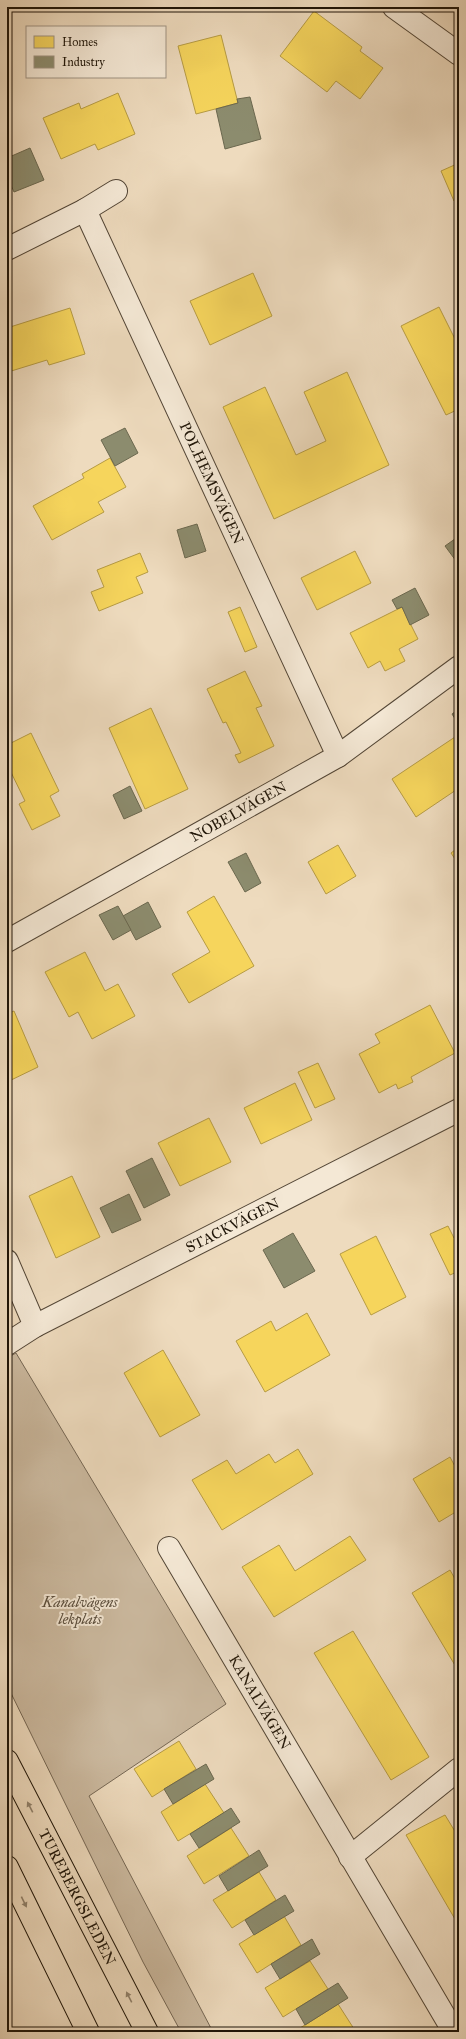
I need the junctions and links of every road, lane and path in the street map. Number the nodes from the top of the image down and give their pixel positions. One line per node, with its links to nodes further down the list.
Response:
1 (395, 7): 2 (street)
2 (459, 54)
3 (116, 191): 4 (street)
4 (85, 210): 5 (street); 7 (street, POLHEMSVÄGEN)
5 (7, 249)
6 (459, 667): 7 (street, NOBELVÄGEN)
7 (338, 756): 8 (street, NOBELVÄGEN)
8 (7, 941)
9 (459, 1110): 11 (street, STACKVÄGEN)
10 (7, 1261): 11 (street)
11 (35, 1326): 12 (street, STACKVÄGEN)
12 (7, 1344)
13 (169, 1548): 16 (street, KANALVÄGEN)
14 (7, 1762): 19 (main road, TUREBERGSLEDEN, one-way to 14)
15 (459, 1769): 16 (street)
16 (350, 1857): 20 (street, KANALVÄGEN)
17 (7, 1867): 18 (main road, one-way to 18)
18 (88, 2032)
19 (147, 2032)
20 (454, 2032)

